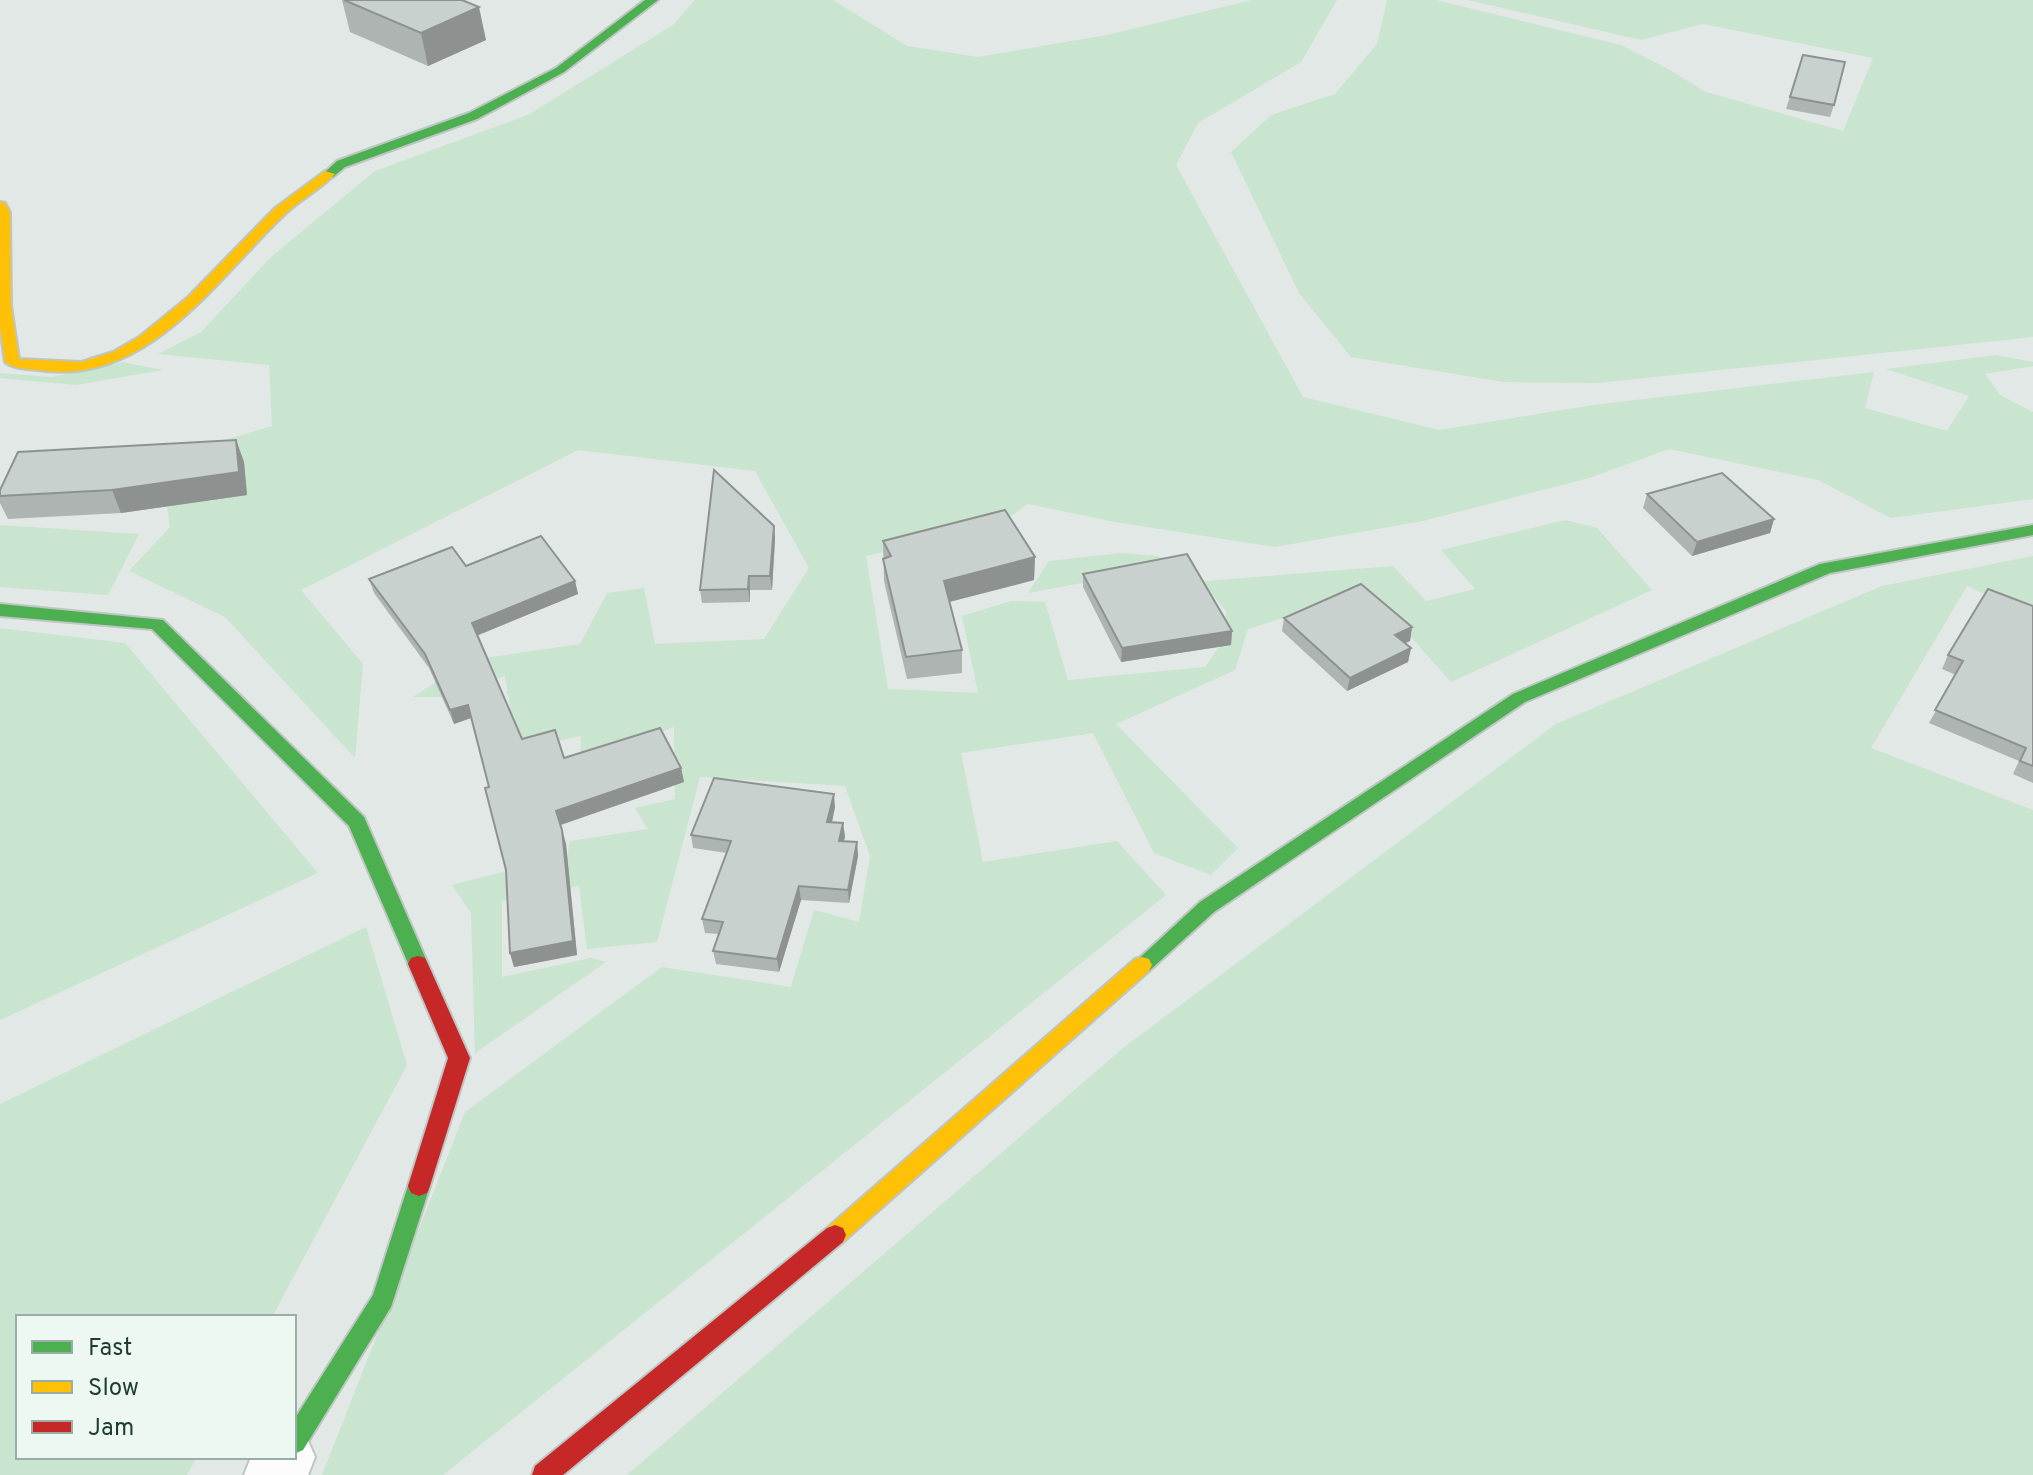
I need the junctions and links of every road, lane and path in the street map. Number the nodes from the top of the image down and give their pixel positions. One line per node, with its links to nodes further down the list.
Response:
1 (652, 0): 2 (street)
2 (0, 206)
3 (2033, 530): 6 (street)
4 (0, 610): 5 (street)
5 (296, 1439)
6 (544, 1475)

